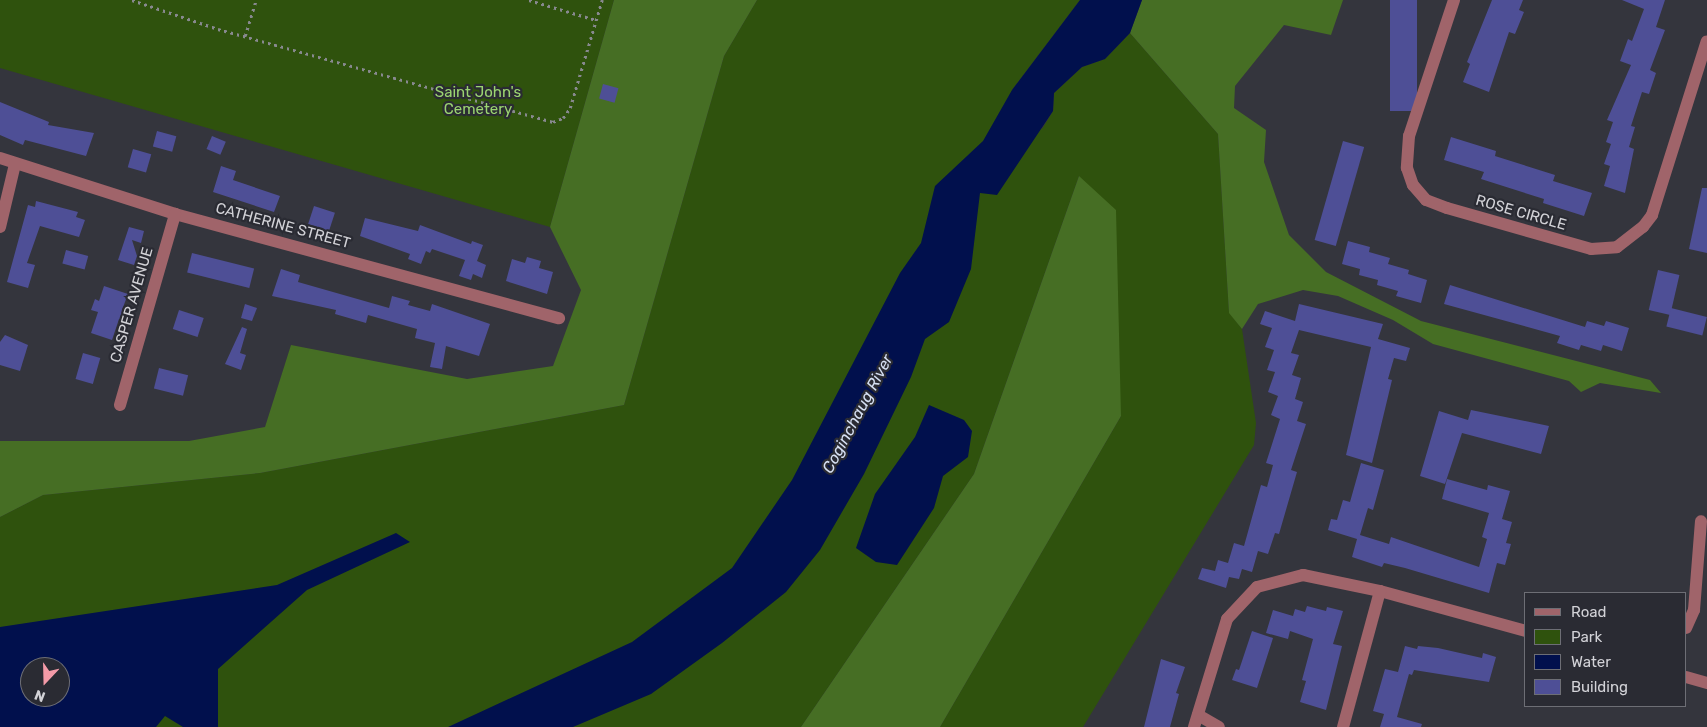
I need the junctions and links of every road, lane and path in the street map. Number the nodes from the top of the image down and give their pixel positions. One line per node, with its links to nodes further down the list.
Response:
1 (132, 0): 7 (path)
2 (256, 0): 7 (path)
3 (529, 0): 6 (path)
4 (602, 0): 6 (path)
5 (1454, 0): 9 (street, ROSE CIRCLE)
6 (596, 20): 7 (path)
7 (245, 36)
8 (1707, 41): 9 (street, ROSE CIRCLE)
9 (1704, 66)
10 (0, 158): 11 (street, CATHERINE STREET)
11 (15, 164): 12 (street, CATHERINE STREET); 13 (street)
12 (175, 214): 14 (street, CATHERINE STREET); 15 (street, CASPER AVENUE)
13 (0, 227)
14 (559, 318)
15 (120, 405)
16 (1701, 521): 18 (street)
17 (1380, 592): 19 (street); 22 (street); 24 (street)
18 (1687, 626)
19 (1524, 630)
20 (1687, 677): 21 (street)
21 (1707, 683)
22 (1196, 721): 23 (street)
23 (1219, 727)
24 (1343, 727)

